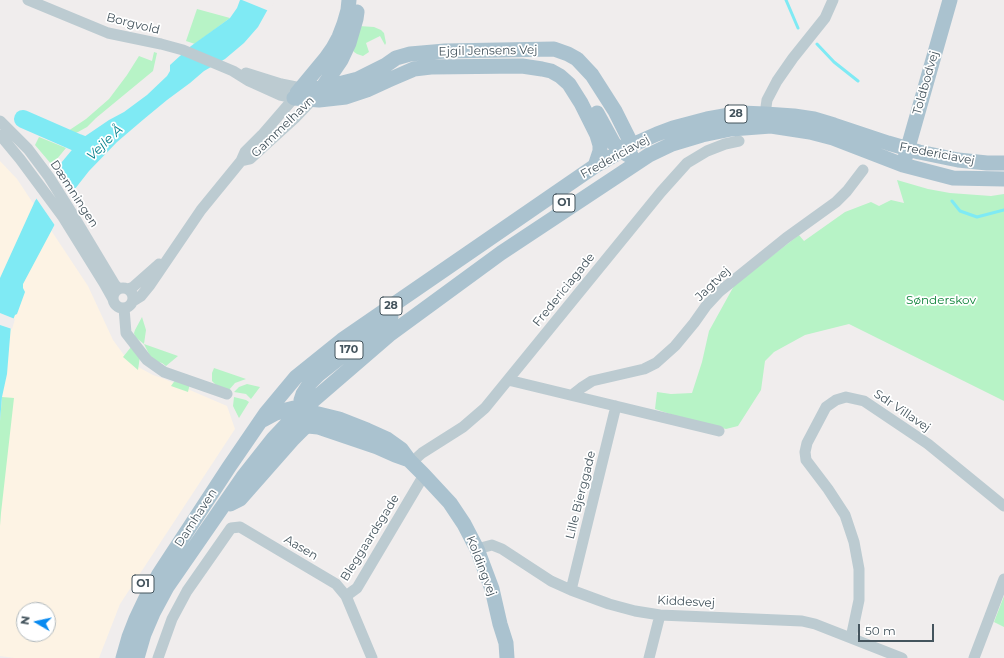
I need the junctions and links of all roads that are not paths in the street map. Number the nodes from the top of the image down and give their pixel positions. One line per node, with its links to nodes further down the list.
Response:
1 (28, 0): 10 (street, Borgvold)
2 (349, 0): 10 (main road, Gammelhavn)
3 (359, 0): 6 (main road, Gammelhavn)
4 (833, 0): 12 (street)
5 (950, 0): 17 (main road, Toldbodvej)
6 (341, 60): 7 (main road); 9 (main road, Gammelhavn)
7 (386, 65): 9 (main road, Ejgil Jensens Vej); 16 (main road, Ejgil Jensens Vej)
8 (560, 76): 11 (main road, Ejgil Jensens Vej); 16 (main road); 22 (main road, Ejgil Jensens Vej)
9 (323, 88): 10 (main road, Ejgil Jensens Vej); 11 (main road, Gammelhavn)
10 (297, 93): 11 (main road, Ejgil Jensens Vej); 19 (street, Gammelhavn)
11 (313, 99): 19 (street, Gammelhavn)
12 (765, 114): 16 (main road, Fredericiavej / 28); 17 (main road, Fredericiavej / 28)
13 (0, 121): 25 (street, Dæmningen)
14 (0, 136): 25 (street, Dæmningen)
15 (739, 141): 33 (street, Fredericiagade)
16 (628, 150): 18 (main road); 22 (main road, Fredericiavej / 28); 28 (main road, O1)
17 (907, 150): 20 (main road, Fredericiavej / 28); 21 (main road, Toldbodvej)
18 (648, 156): 21 (main road, Fredericiavej / 28); 28 (main road, Fredericiavej / 28)
19 (241, 160): 27 (street, Gammelhavn)
20 (1004, 163)
21 (903, 165): 24 (main road, Fredericiavej / 28)
22 (594, 166): 26 (main road, Fredericiavej / 28)
23 (863, 170): 36 (street, Jagtvej)
24 (1004, 179)
25 (66, 212): 29 (street, Dæmningen); 30 (street, Dæmningen)
26 (501, 230): 34 (main road, Fredericiavej / 28); 39 (main road, 170)
27 (172, 253): 29 (street, Gammelhavn); 31 (street, Gammelhavn)
28 (501, 253): 37 (main road, Fredericiavej / 28)
29 (123, 288): 30 (street); 31 (street)
30 (113, 299): 32 (street)
31 (133, 301): 32 (street)
32 (124, 308): 35 (street)
33 (508, 380): 36 (street); 44 (street, Fredericiagade)
34 (286, 389): 40 (main road, Damhaven / 28)
35 (227, 394)
36 (572, 395): 38 (street)
37 (314, 398): 39 (main road, Fredericiavej / 28); 43 (main road, Koldingvej)
38 (616, 406): 42 (street); 51 (street, Lille Bjerggade)
39 (302, 410): 40 (main road); 41 (main road); 43 (main road); 47 (main road, Damhaven / 28)
40 (259, 423): 48 (main road, Damhaven / 28)
41 (318, 427): 44 (main road); 47 (main road)
42 (719, 431)
43 (397, 446): 44 (main road, Koldingvej)
44 (410, 462): 45 (main road, Koldingvej)
45 (424, 475): 49 (main road, Koldingvej); 52 (street, Bleggaardsgade)
46 (1004, 506): 55 (street, Sdr Villavej)
47 (221, 509): 58 (main road, Damhaven / 28)
48 (194, 521): 56 (main road, O1); 57 (main road, Damhaven / 28)
49 (477, 549): 51 (street, Kiddesvej); 54 (main road, Koldingvej)
50 (1004, 579): 65 (street)
51 (571, 590): 53 (street, Kiddesvej)
52 (346, 596): 59 (street, Aasen); 60 (street, Bleggaardsgade)
53 (660, 615): 55 (street, Kiddesvej); 63 (street)
54 (500, 624): 61 (main road, Koldingvej); 62 (main road, Koldingvej)
55 (851, 638): 64 (street, Kiddesvej)
56 (112, 658)
57 (123, 658)
58 (137, 658)
59 (158, 658)
60 (372, 658)
61 (500, 658)
62 (507, 658)
63 (649, 658)
64 (902, 658)
65 (974, 658)

